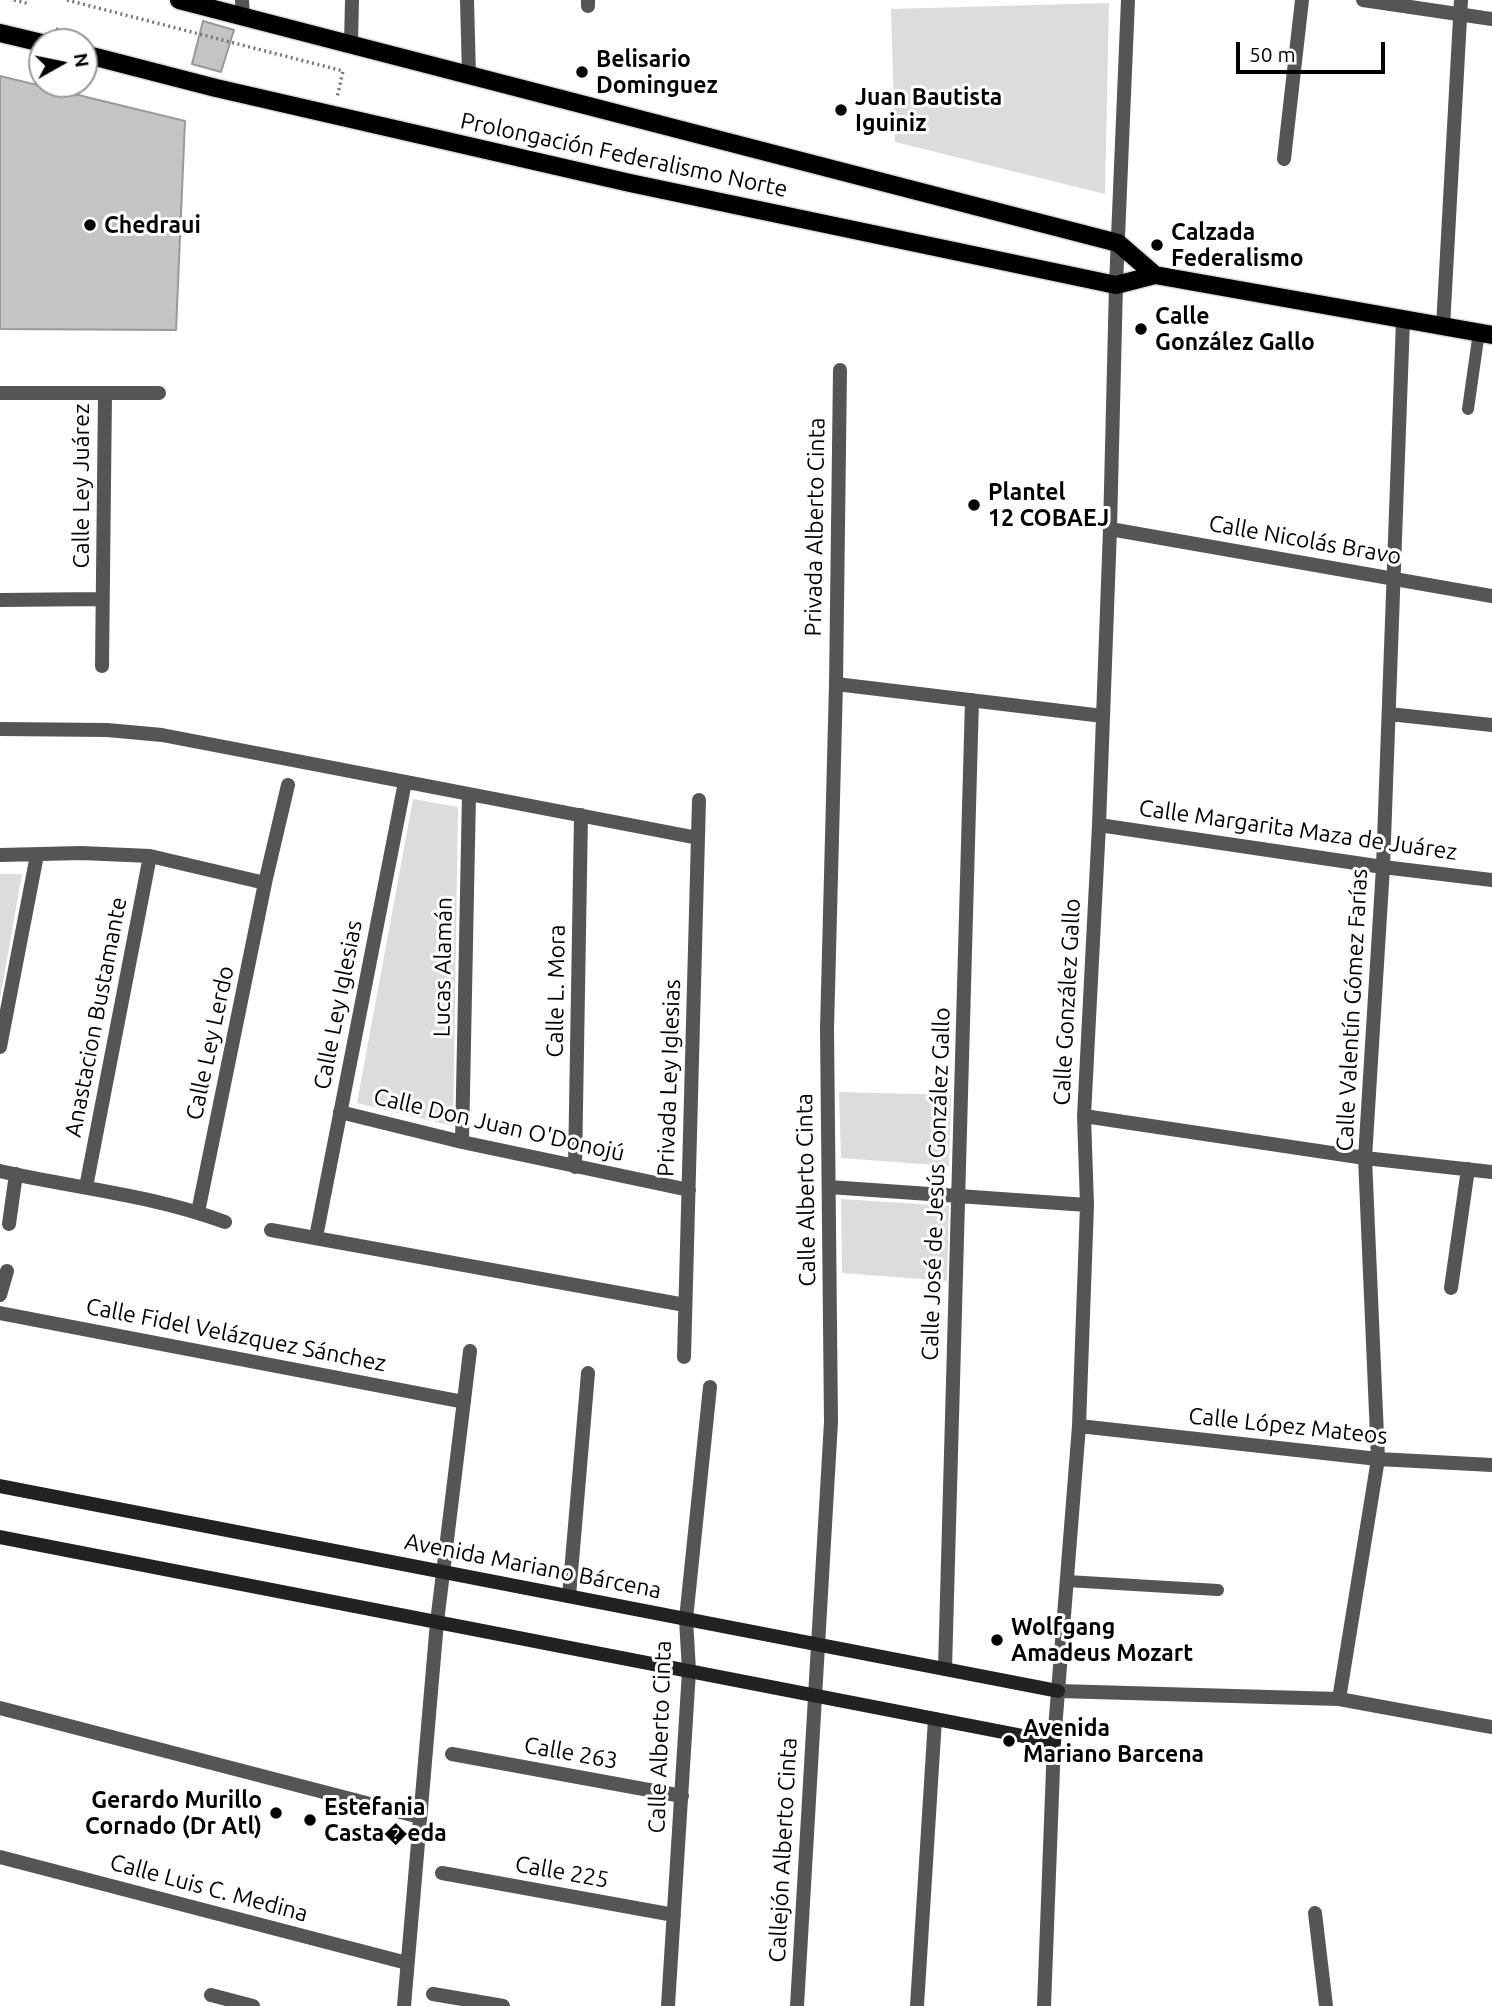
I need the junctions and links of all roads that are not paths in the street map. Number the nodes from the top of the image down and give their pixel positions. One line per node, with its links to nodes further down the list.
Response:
1 (178, 0): 8 (main road, Prolongación Federalismo Norte)
2 (352, 0): 12 (street)
3 (467, 0): 14 (street)
4 (1128, 0): 16 (street, Calle González Gallo)
5 (1301, 0): 15 (street)
6 (1363, 0): 7 (street)
7 (1460, 7): 9 (street); 20 (street)
8 (242, 8): 12 (main road, Prolongación Federalismo Norte)
9 (1492, 19)
10 (0, 33): 11 (main road)
11 (28, 40)
12 (351, 44): 14 (main road, Prolongación Federalismo Norte)
13 (98, 58): 18 (main road, Prolongación Federalismo Norte)
14 (469, 75): 16 (main road, Prolongación Federalismo Norte)
15 (1284, 159)
16 (1118, 243): 17 (main road, Prolongación Federalismo Norte); 18 (street, Calle González Gallo)
17 (1155, 275): 18 (main road, Prolongación Federalismo Norte); 19 (main road, Prolongación Federalismo Norte)
18 (1116, 285): 27 (street, Calle González Gallo)
19 (1403, 320): 20 (main road, Prolongación Federalismo Norte); 28 (street, Calle Valentín Gómez Farías)
20 (1443, 327): 21 (main road, Prolongación Federalismo Norte)
21 (1486, 334): 26 (lane)
22 (840, 370): 33 (street, Privada Alberto Cinta)
23 (0, 393): 24 (street, Calle Ley Juárez)
24 (105, 393): 25 (street); 30 (street, Calle Ley Juárez)
25 (159, 393)
26 (1468, 410)
27 (1110, 528): 28 (street, Calle Nicolás Bravo); 36 (street, Calle González Gallo)
28 (1393, 579): 29 (street, Calle Nicolás Bravo); 35 (street, Calle Valentín Gómez Farías)
29 (1492, 596)
30 (102, 599): 31 (street, Calle Ley Juárez); 32 (street, Calle Ley Juárez)
31 (0, 600)
32 (102, 666)
33 (836, 684): 34 (street); 63 (street, Calle Alberto Cinta)
34 (972, 700): 36 (street); 65 (street, Calle José de Jesús González Gallo)
35 (1389, 714): 37 (street); 49 (street, Calle Valentín Gómez Farías)
36 (1103, 716): 44 (street, Calle González Gallo)
37 (1492, 725)
38 (0, 729): 39 (street)
39 (405, 782): 41 (street); 53 (street, Calle Ley Iglesias)
40 (288, 785): 51 (street, Calle Ley Lerdo)
41 (469, 794): 43 (street); 55 (street, Lucas Alamán)
42 (699, 800): 45 (street, Privada Ley Iglesias)
43 (581, 815): 45 (street); 57 (street, Calle L. Mora)
44 (1098, 825): 49 (street, Calle Margarita Maza de Juárez); 54 (street, Calle González Gallo)
45 (698, 838): 64 (street, Privada Ley Iglesias)
46 (0, 855): 47 (street)
47 (37, 855): 48 (street); 52 (street)
48 (150, 856): 51 (street); 62 (street, Anastacion Bustamante)
49 (1383, 867): 50 (street, Calle Margarita Maza de Juárez); 56 (street, Calle Valentín Gómez Farías)
50 (1492, 880)
51 (265, 883): 67 (street, Calle Ley Lerdo)
52 (0, 1047)
53 (340, 1112): 55 (street, Calle Don Juan O'Donojú); 71 (street, Calle Ley Iglesias)
54 (1084, 1116): 56 (street); 66 (street, Calle González Gallo)
55 (462, 1142): 57 (street, Calle Don Juan O'Donojú)
56 (1365, 1158): 58 (street); 83 (street, Calle Valentín Gómez Farías)
57 (575, 1167): 64 (street, Calle Don Juan O'Donojú)
58 (1468, 1169): 60 (street); 73 (street)
59 (0, 1171): 61 (street)
60 (1492, 1172)
61 (16, 1174): 62 (street); 69 (street)
62 (86, 1187): 67 (street)
63 (829, 1187): 65 (street); 93 (street, Calle Alberto Cinta)
64 (689, 1190): 75 (street, Privada Ley Iglesias)
65 (959, 1196): 66 (street); 94 (street, Calle José de Jesús González Gallo)
66 (1087, 1205): 82 (street, Calle González Gallo)
67 (198, 1212): 68 (street)
68 (225, 1222)
69 (9, 1224)
70 (271, 1230): 71 (street)
71 (316, 1237): 75 (street)
72 (7, 1270): 74 (street)
73 (1451, 1288)
74 (0, 1295)
75 (685, 1305): 78 (street, Privada Ley Iglesias)
76 (0, 1313): 81 (street, Calle Fidel Velázquez Sánchez)
77 (470, 1350): 81 (street)
78 (684, 1357)
79 (588, 1373): 90 (street)
80 (710, 1387): 91 (street, Calle Alberto Cinta)
81 (464, 1402): 87 (street)
82 (1079, 1426): 83 (street, Calle López Mateos); 88 (street, Calle González Gallo)
83 (1378, 1460): 84 (street, Calle López Mateos); 98 (street, Calle Valentín Gómez Farías)
84 (1492, 1465)
85 (0, 1486): 87 (street, Avenida Mariano Bárcena)
86 (0, 1537): 92 (street)
87 (442, 1572): 90 (street, Avenida Mariano Bárcena); 92 (street)
88 (1067, 1581): 89 (lane); 96 (street, Calle González Gallo)
89 (1218, 1590)
90 (569, 1596): 91 (street, Avenida Mariano Bárcena)
91 (686, 1619): 93 (street, Avenida Mariano Bárcena); 95 (street, Calle Alberto Cinta)
92 (437, 1622): 95 (street); 105 (street)
93 (818, 1644): 94 (street, Avenida Mariano Bárcena); 97 (street, Calle Alberto Cinta)
94 (945, 1669): 96 (street, Avenida Mariano Bárcena)
95 (690, 1671): 97 (street); 104 (street, Calle Alberto Cinta)
96 (1058, 1690): 98 (street); 102 (street, Calle González Gallo)
97 (815, 1696): 100 (street); 117 (street, Callejón Alberto Cinta)
98 (1339, 1699): 101 (street)
99 (0, 1708): 105 (street)
100 (935, 1719): 102 (street); 118 (street)
101 (1492, 1727)
102 (1054, 1742): 119 (street, Calle González Gallo)
103 (452, 1754): 104 (street, Calle 263)
104 (682, 1797): 109 (street, Calle Alberto Cinta)
105 (420, 1817): 110 (street)
106 (0, 1857): 110 (street, Calle Luis C. Medina)
107 (442, 1873): 109 (street, Calle 225)
108 (1315, 1913): 120 (street)
109 (674, 1915): 116 (street, Calle Alberto Cinta)
110 (407, 1963): 114 (street)
111 (433, 1994): 115 (street)
112 (211, 1995): 113 (street)
113 (253, 2006)
114 (404, 2006)
115 (503, 2006)
116 (668, 2006)
117 (797, 2006)
118 (917, 2006)
119 (1044, 2006)
120 (1326, 2006)

